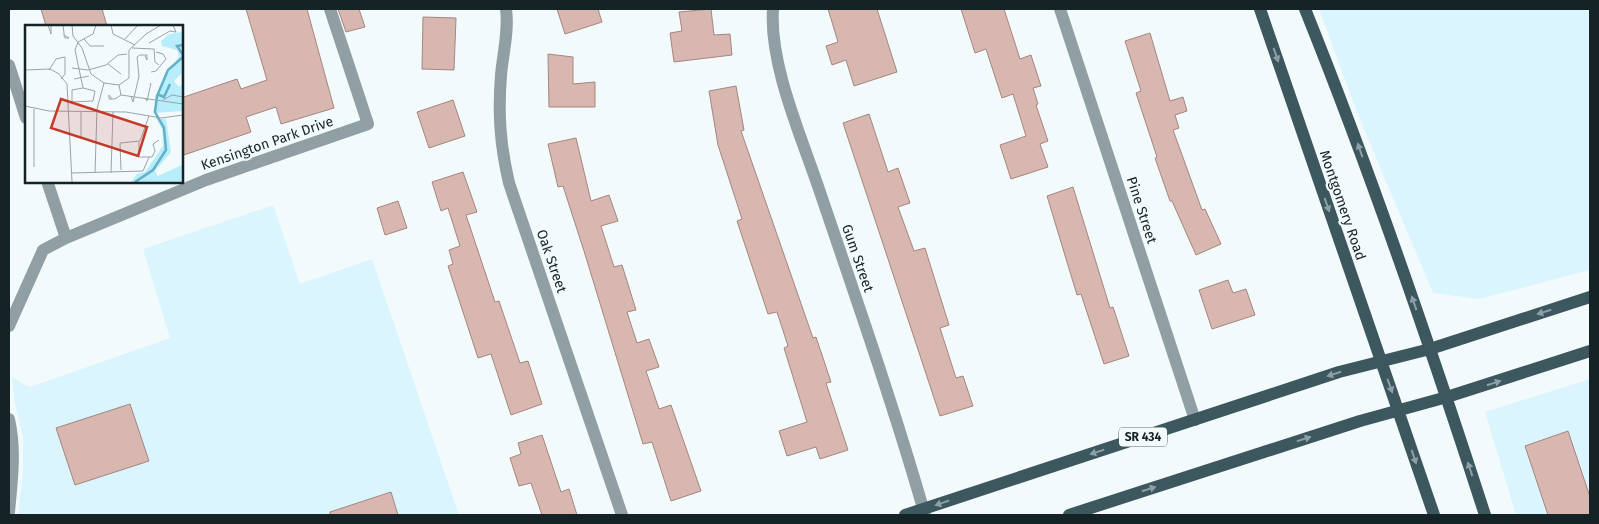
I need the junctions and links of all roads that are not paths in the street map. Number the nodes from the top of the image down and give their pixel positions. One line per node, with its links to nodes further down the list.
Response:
1 (330, 9): 10 (street, Kensington Park Drive)
2 (506, 9): 22 (street, Oak Street)
3 (773, 9): 21 (street, Gum Street)
4 (1060, 9): 19 (street, Pine Street)
5 (1260, 9): 15 (main road, Montgomery Road, one-way to 15)
6 (1305, 9): 13 (main road, one-way to 6)
7 (9, 65): 8 (street)
8 (25, 115)
9 (47, 182): 10 (street)
10 (66, 238): 12 (street, Kensington Park Drive)
11 (1590, 297): 13 (main road, SR 434, one-way to 13)
12 (9, 326)
13 (1430, 349): 15 (main road, SR 434); 16 (main road)
14 (1590, 351): 16 (main road, one-way to 14)
15 (1381, 361): 17 (main road, Montgomery Road, one-way to 17); 19 (main road, SR 434, one-way to 19)
16 (1447, 397): 17 (main road); 26 (main road, one-way to 16)
17 (1399, 411): 24 (main road, one-way to 17); 25 (main road, Montgomery Road, one-way to 25)
18 (9, 419): 20 (street)
19 (1195, 420): 21 (main road, SR 434, one-way to 21)
20 (9, 512)
21 (924, 512): 23 (main road, SR 434)
22 (622, 515)
23 (905, 515)
24 (1070, 515)
25 (1434, 515)
26 (1485, 515)

